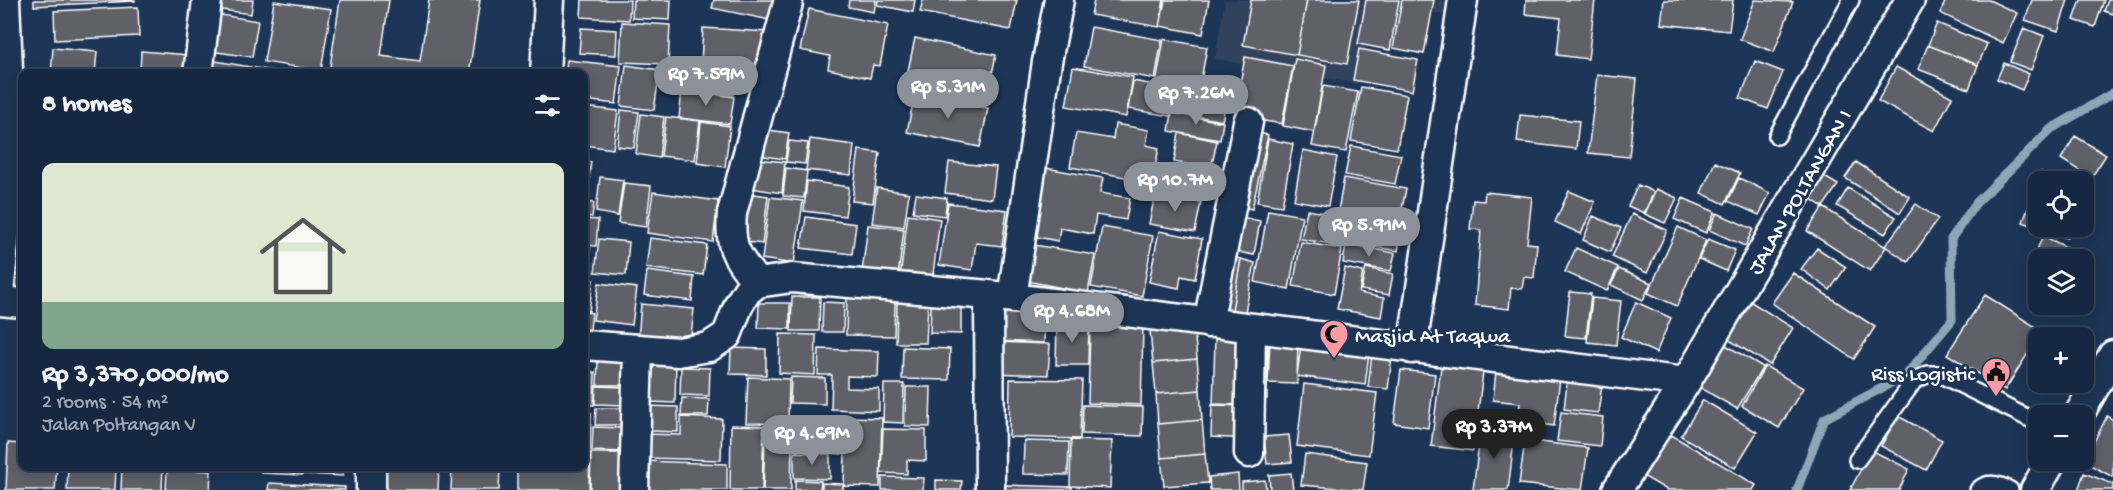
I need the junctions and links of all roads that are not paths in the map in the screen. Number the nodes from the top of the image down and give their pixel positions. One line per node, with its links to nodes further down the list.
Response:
1 (207, 0): 9 (street)
2 (549, 0): 10 (street)
3 (1059, 0): 15 (street)
4 (1463, 0): 21 (street)
5 (1851, 0): 12 (lane)
6 (1910, 0): 24 (street, JALAN POLTANGAN I)
7 (788, 3): 13 (street)
8 (4, 16): 14 (street)
9 (199, 69)
10 (545, 69)
11 (1248, 122): 18 (street)
12 (1777, 136)
13 (757, 283): 15 (street); 22 (street)
14 (0, 284)
15 (1001, 297): 18 (street); 33 (street)
16 (0, 301): 17 (street)
17 (18, 303)
18 (1208, 323): 19 (street)
19 (1251, 328): 21 (street); 27 (street)
20 (588, 345): 22 (street)
21 (1412, 349): 24 (street)
22 (638, 350): 32 (street)
23 (2113, 355): 25 (street)
24 (1686, 382): 34 (street, JALAN POLTANGAN I)
25 (2084, 405)
26 (2028, 418): 28 (lane)
27 (1249, 453)
28 (1857, 460)
29 (371, 471): 31 (street)
30 (2046, 471): 37 (street)
31 (371, 490)
32 (634, 490)
33 (990, 490)
34 (1617, 490)
35 (1978, 490): 36 (lane)
36 (2010, 490)
37 (2035, 490)

